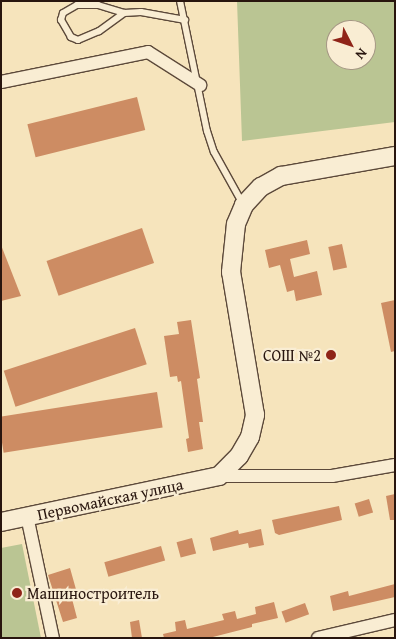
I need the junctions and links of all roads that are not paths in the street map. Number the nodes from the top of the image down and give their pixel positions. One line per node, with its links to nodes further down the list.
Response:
1 (180, 1): 3 (lane)
2 (124, 13): 2 (lane); 3 (lane)
3 (185, 20): 5 (lane)
4 (1, 82): 5 (street)
5 (200, 85): 7 (lane)
6 (395, 156): 7 (main road)
7 (244, 205): 9 (main road)
8 (395, 465): 9 (street, Первомайская улица)
9 (219, 476): 10 (main road, Первомайская улица)
10 (27, 516): 11 (main road, Первомайская улица); 13 (street)
11 (1, 522)
12 (395, 620): 14 (street)
13 (53, 638)
14 (318, 638)

